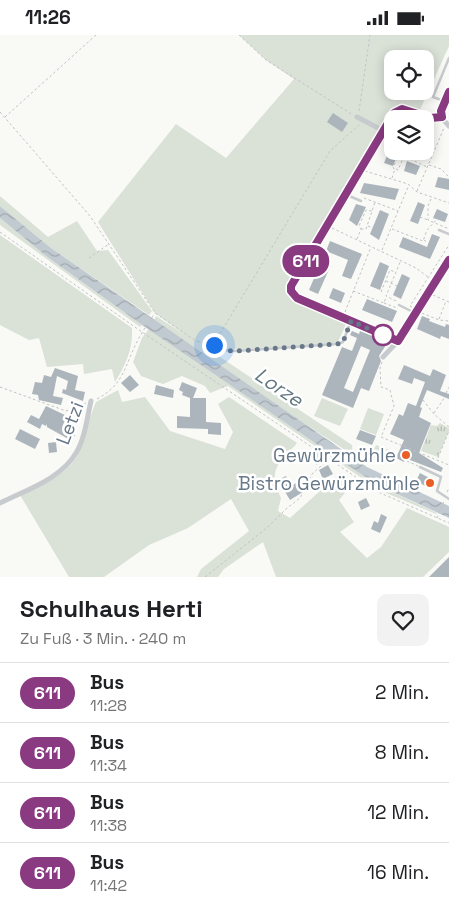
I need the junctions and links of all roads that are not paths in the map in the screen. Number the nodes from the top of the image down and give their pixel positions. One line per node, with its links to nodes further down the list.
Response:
1 (449, 58): 3 (lane)
2 (449, 92): 3 (street)
3 (445, 102): 5 (street)
4 (357, 117): 7 (street)
5 (442, 117): 6 (street); 7 (street)
6 (448, 125)
7 (383, 133): 8 (street)
8 (345, 195): 9 (lane); 12 (street)
9 (363, 199)
10 (439, 229): 11 (lane)
11 (449, 234)
12 (310, 254): 14 (lane); 17 (street)
13 (449, 260): 16 (street)
14 (328, 261)
15 (399, 305): 16 (lane)
16 (416, 311): 18 (street)
17 (351, 321): 18 (street); 19 (lane)
18 (398, 341): 20 (street)
19 (214, 345)
20 (384, 357)
21 (91, 401): 24 (street, Letzi)
22 (420, 467): 23 (lane)
23 (449, 499)
24 (0, 503)

